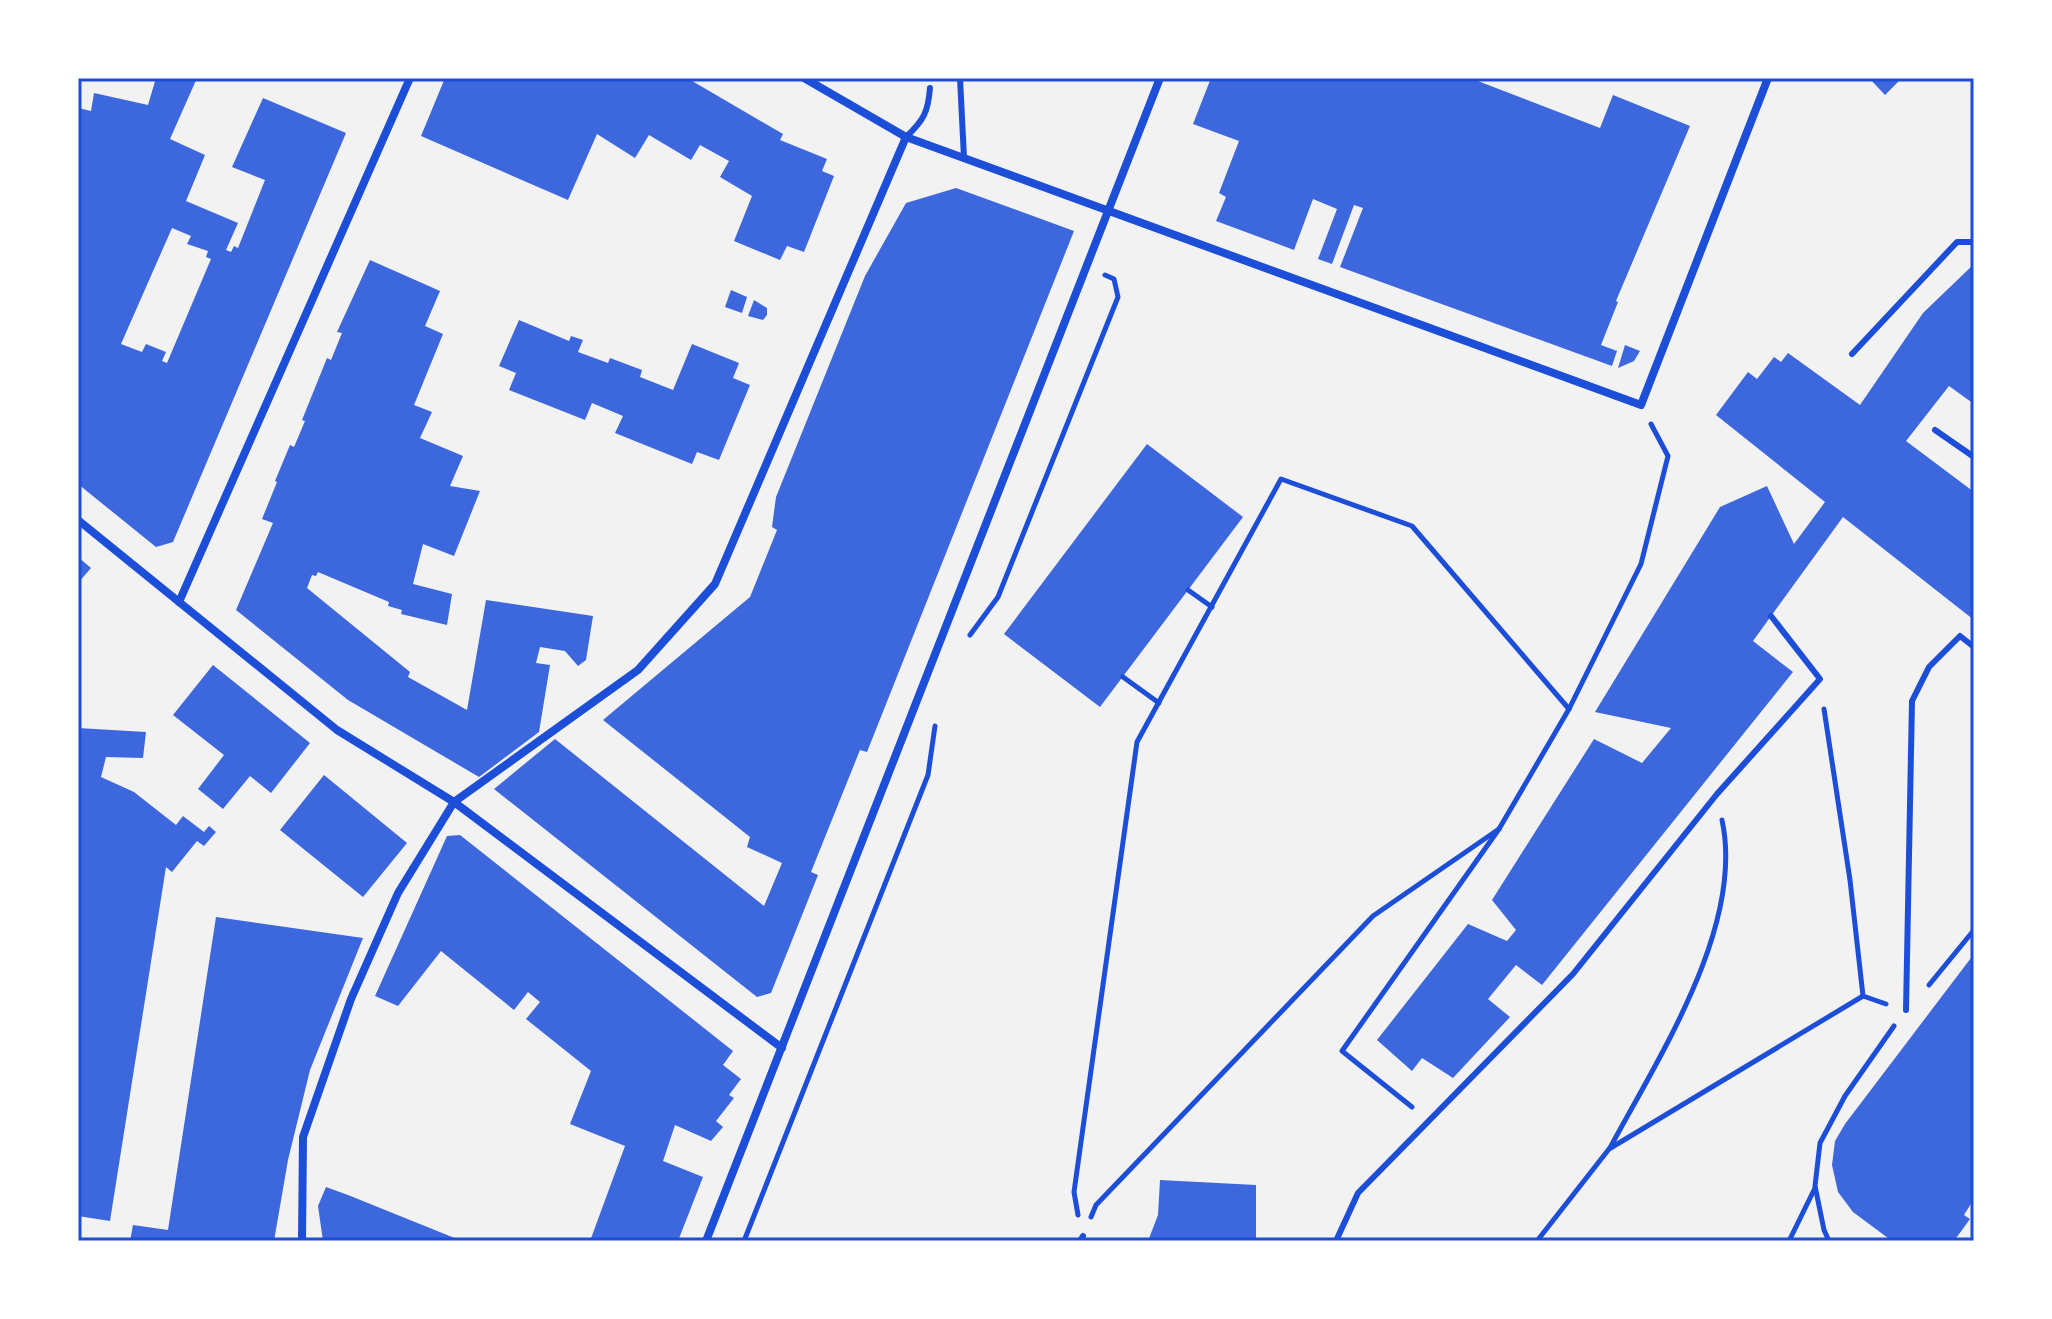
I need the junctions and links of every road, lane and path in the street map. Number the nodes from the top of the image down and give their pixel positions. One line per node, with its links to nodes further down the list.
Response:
1 (410, 78): 18 (street)
2 (804, 78): 7 (street)
3 (960, 78): 8 (lane)
4 (1160, 78): 9 (street)
5 (1768, 78): 13 (street)
6 (930, 88): 7 (lane)
7 (906, 137): 8 (street); 29 (street)
8 (964, 158): 9 (street)
9 (1108, 210): 11 (street); 13 (street)
10 (1974, 242): 12 (lane)
11 (1086, 266): 21 (path); 34 (street)
12 (1852, 354)
13 (1641, 405): 26 (path)
14 (1935, 430): 15 (lane)
15 (1974, 457)
16 (78, 520): 18 (street)
17 (1188, 590): 19 (path)
18 (179, 602): 29 (street)
19 (1212, 607): 25 (path); 26 (path)
20 (1771, 616): 24 (lane)
21 (969, 636)
22 (1974, 647): 33 (lane)
23 (1123, 677): 25 (path)
24 (1820, 679): 28 (lane); 32 (path)
25 (1159, 703): 38 (path)
26 (1569, 709): 30 (path)
27 (936, 718): 41 (path)
28 (1717, 794): 35 (lane); 36 (path)
29 (454, 802): 34 (street); 39 (street)
30 (1499, 829): 35 (path); 38 (path)
31 (1974, 930): 33 (path)
32 (1863, 996): 33 (path); 36 (path)
33 (1906, 1010): 37 (path)
34 (782, 1048): 40 (street)
35 (1429, 1120): 42 (lane)
36 (1609, 1149): 43 (path)
37 (1815, 1186): 44 (path); 45 (path)
38 (1081, 1239)
39 (302, 1241)
40 (706, 1241)
41 (744, 1241)
42 (1336, 1241)
43 (1537, 1241)
44 (1789, 1241)
45 (1829, 1241)

